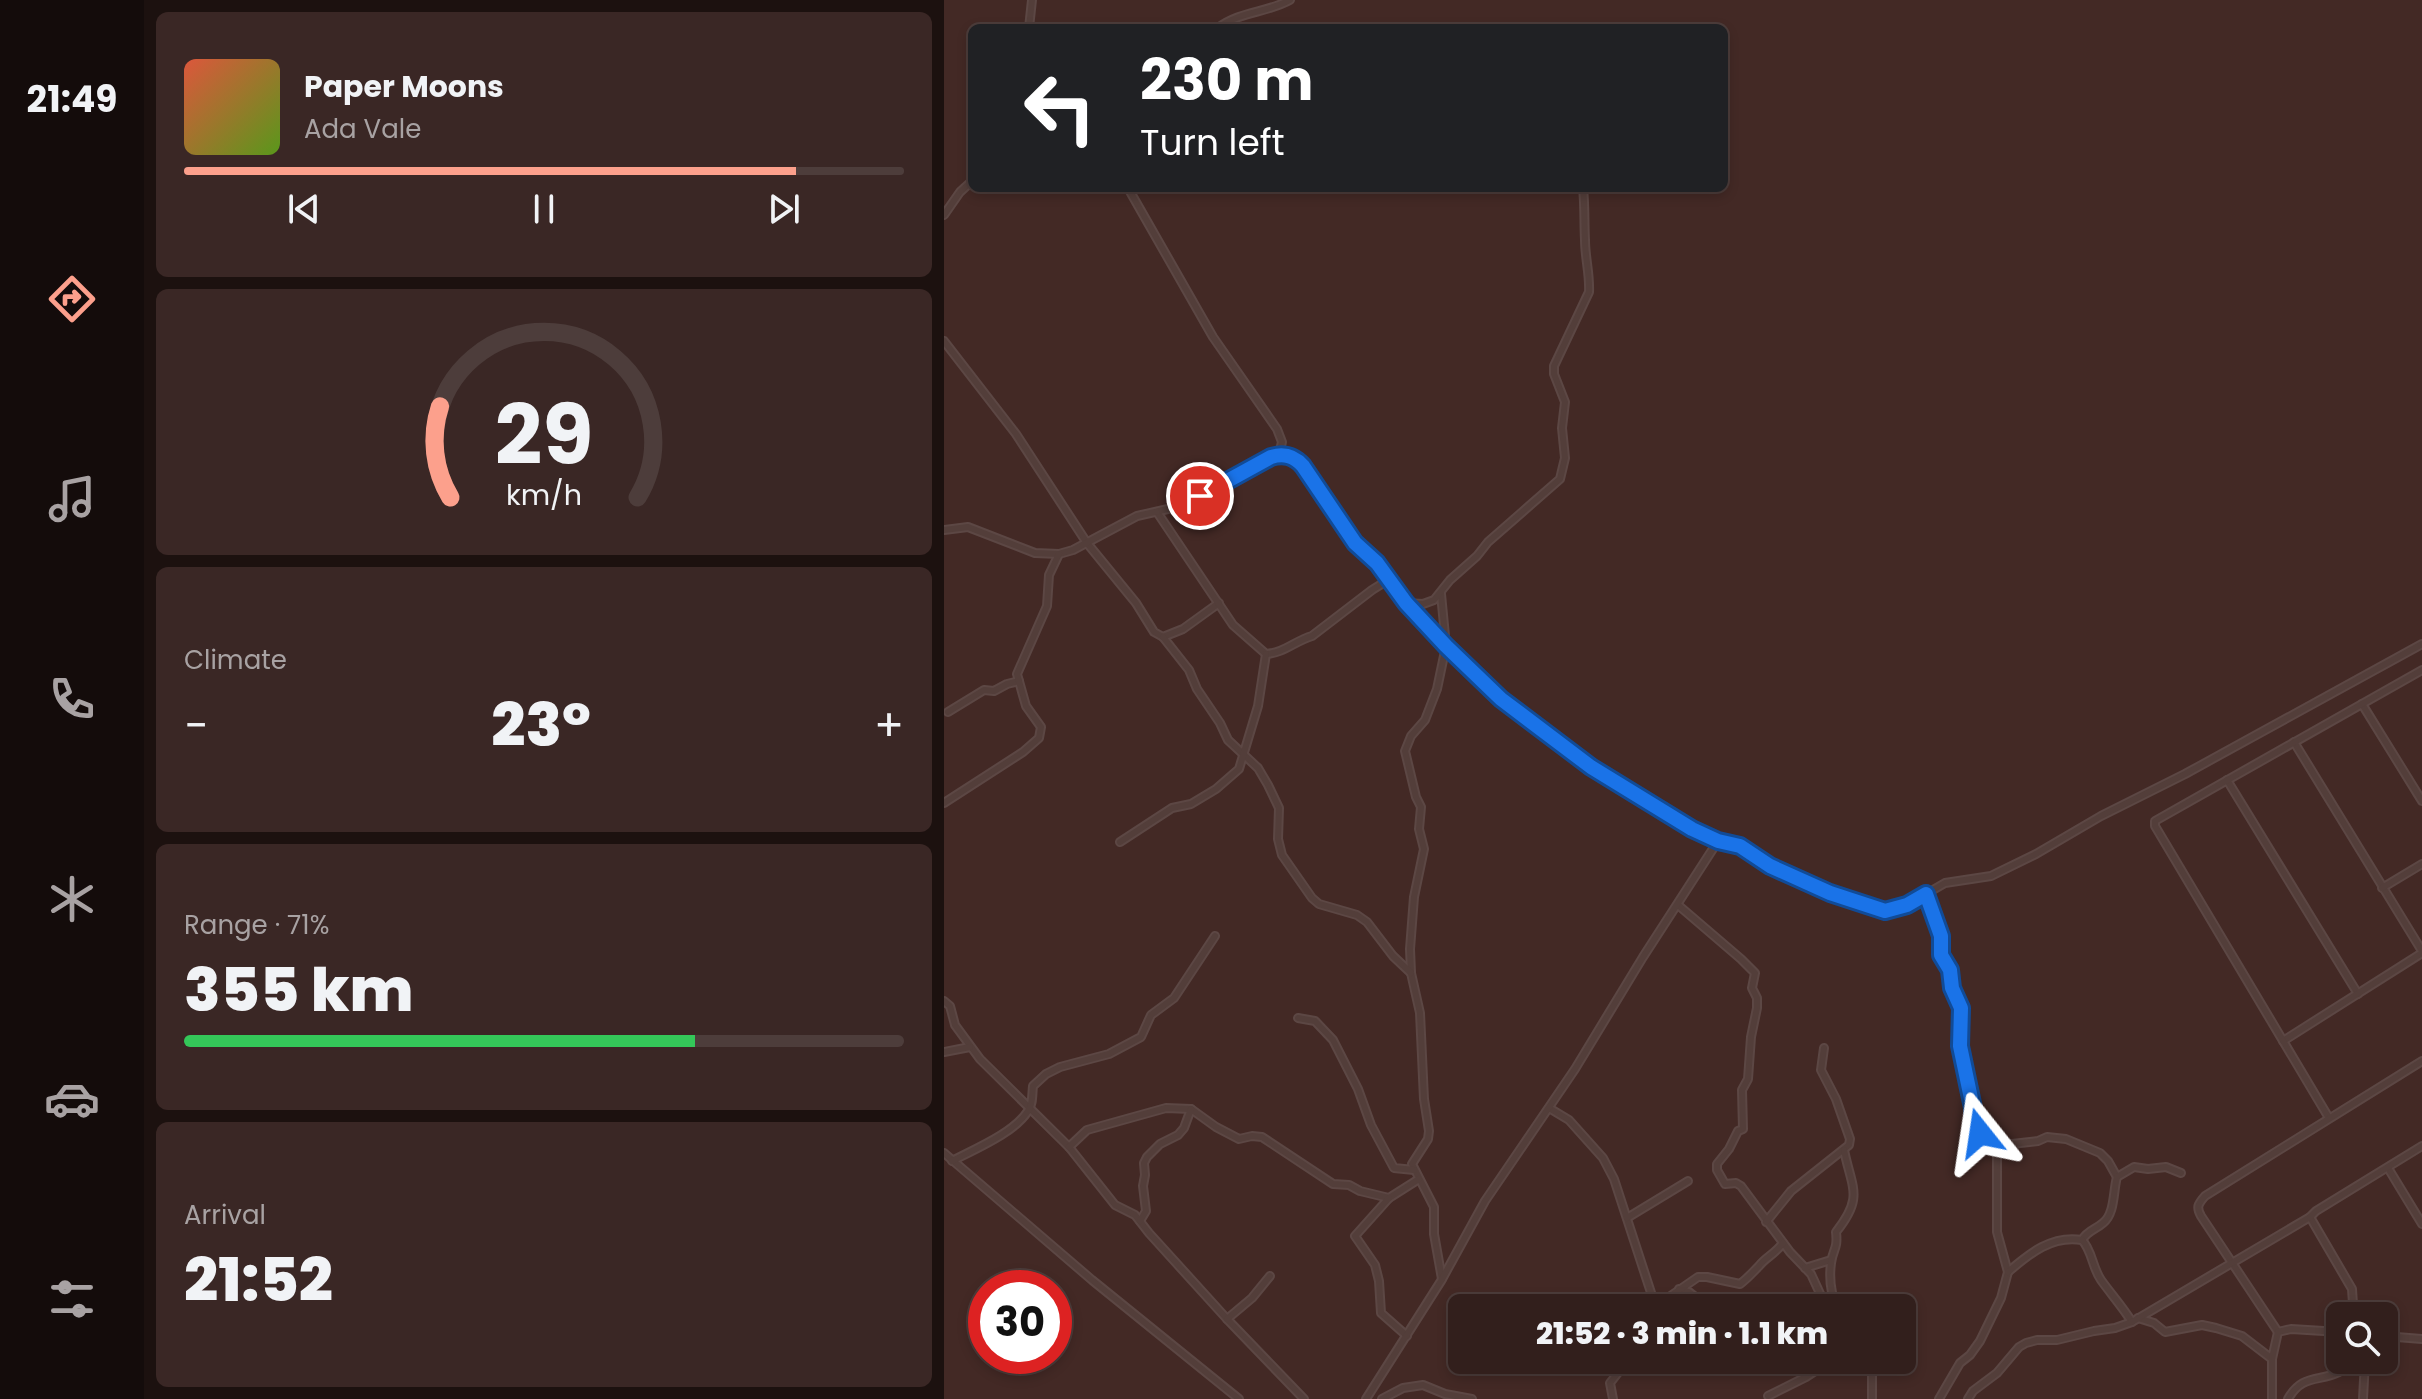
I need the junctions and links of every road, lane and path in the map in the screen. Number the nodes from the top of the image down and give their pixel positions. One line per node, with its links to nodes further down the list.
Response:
1 (1032, 0): 3 (street)
2 (1290, 0): 4 (street)
3 (1029, 24)
4 (1226, 24)
5 (968, 185): 8 (street)
6 (1130, 192): 10 (street)
7 (1583, 192): 16 (street)
8 (944, 215)
9 (944, 341): 13 (street)
10 (1279, 454): 11 (street); 15 (street)
11 (1157, 512): 13 (street); 17 (street)
12 (944, 530): 14 (street)
13 (1087, 543): 14 (street); 19 (street)
14 (1059, 554): 24 (street)
15 (1388, 580): 18 (street); 22 (street)
16 (1441, 594): 18 (street); 21 (street)
17 (1219, 603): 19 (street); 22 (street)
18 (1406, 603): 21 (street)
19 (1163, 637): 28 (street)
20 (2422, 644): 36 (street)
21 (1446, 646): 32 (street); 40 (street)
22 (1266, 654): 28 (street)
23 (2422, 670): 25 (street)
24 (1019, 681): 26 (street); 31 (street)
25 (2362, 704): 27 (street); 30 (street)
26 (948, 712)
27 (2294, 742): 29 (street); 35 (street)
28 (1243, 756): 33 (street); 40 (street)
29 (2227, 780): 41 (street); 44 (street)
30 (2422, 801)
31 (944, 803)
32 (1718, 841): 36 (street); 37 (street)
33 (1120, 842)
34 (2422, 864): 35 (street)
35 (2382, 888): 39 (street)
36 (1926, 894): 58 (street)
37 (1678, 905): 49 (street); 71 (street)
38 (1215, 936): 50 (street)
39 (2422, 952): 41 (street)
40 (1411, 973): 62 (street)
41 (2358, 994): 44 (street)
42 (944, 1001): 45 (street)
43 (1298, 1018): 62 (street)
44 (2283, 1041): 52 (street)
45 (970, 1047): 47 (street); 50 (street)
46 (1824, 1048): 57 (street)
47 (944, 1052)
48 (2422, 1061): 52 (street)
49 (1549, 1108): 69 (street); 80 (street)
50 (1031, 1109): 53 (street); 60 (street)
51 (1191, 1109): 54 (street); 67 (street); 70 (street)
52 (2329, 1118): 76 (street)
53 (1062, 1140): 54 (street); 56 (street)
54 (1074, 1140): 56 (street)
55 (2422, 1146): 61 (street)
56 (1069, 1147): 70 (street)
57 (1844, 1150): 71 (street); 75 (street)
58 (1995, 1150): 64 (street); 78 (street)
59 (944, 1153): 60 (street)
60 (952, 1161): 102 (street)
61 (2388, 1168): 68 (street); 72 (street)
62 (1414, 1170): 65 (street)
63 (2181, 1173): 64 (street)
64 (2117, 1177): 73 (street)
65 (1419, 1179): 67 (street); 80 (street)
66 (1688, 1181): 69 (street)
67 (1389, 1198): 92 (street)
68 (2310, 1217): 76 (street); 87 (street)
69 (1627, 1218): 82 (street)
70 (1140, 1221): 88 (street)
71 (1766, 1222): 74 (street)
72 (2422, 1224)
73 (2082, 1240): 78 (street); 89 (street)
74 (1783, 1243): 77 (street); 81 (street)
75 (1831, 1260): 77 (street); 86 (street)
76 (2232, 1262): 89 (street); 91 (street)
77 (1805, 1268): 85 (street)
78 (2008, 1272): 109 (street)
79 (1270, 1276): 88 (street)
80 (1442, 1279): 92 (street)
81 (1679, 1289): 83 (street); 84 (street)
82 (1652, 1294)
83 (1673, 1294)
84 (1692, 1294)
85 (1821, 1294)
86 (1833, 1294)
87 (2353, 1302)
88 (1227, 1319): 103 (street)
89 (2135, 1320): 95 (street); 110 (street)
90 (2326, 1331): 91 (street)
91 (2278, 1332): 95 (street)
92 (1407, 1336): 104 (street)
93 (2398, 1337): 94 (street)
94 (2422, 1339)
95 (2272, 1359): 111 (street)
96 (1617, 1374): 107 (street)
97 (1811, 1374): 101 (street)
98 (1872, 1374): 108 (street)
99 (2334, 1374): 112 (street)
100 (2364, 1374): 113 (street)
101 (1768, 1396)
102 (1239, 1399)
103 (1304, 1399)
104 (1366, 1399)
105 (1382, 1399): 106 (street)
106 (1472, 1399)
107 (1613, 1399)
108 (1872, 1399)
109 (1939, 1399)
110 (1968, 1399)
111 (2272, 1399)
112 (2288, 1399)
113 (2363, 1399)

